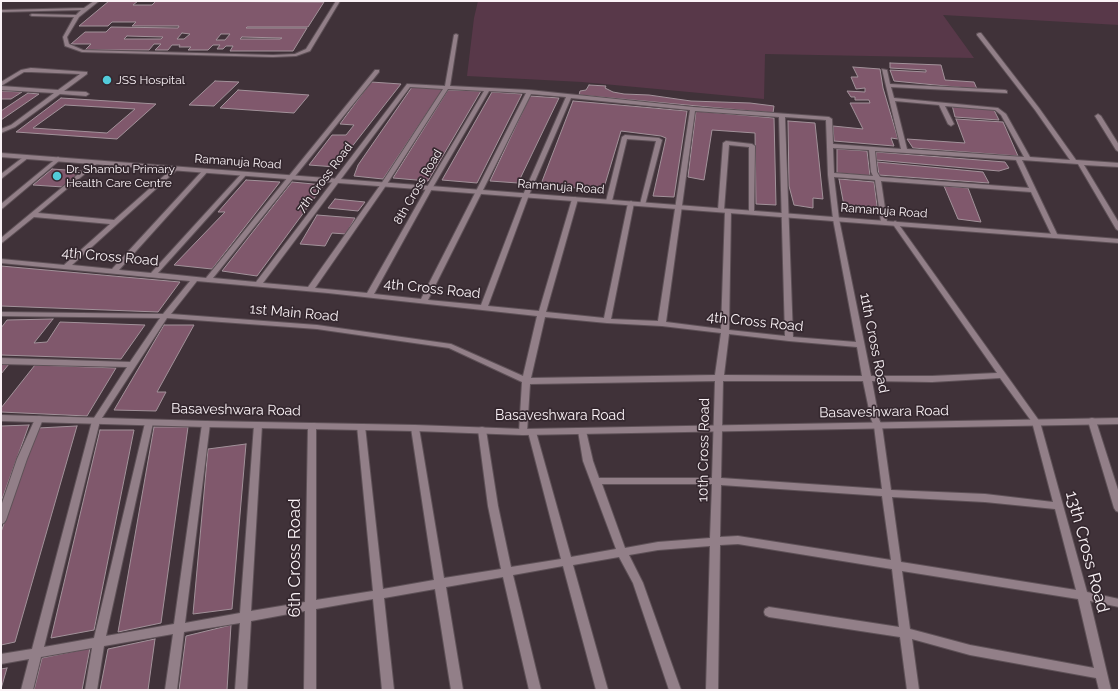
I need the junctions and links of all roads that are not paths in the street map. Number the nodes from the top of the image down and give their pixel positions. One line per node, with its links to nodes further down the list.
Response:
1 (97, 1): 3 (street)
2 (338, 1): 6 (street)
3 (85, 8): 4 (street); 6 (street)
4 (1, 11)
5 (1, 15): 6 (street)
6 (77, 16)
7 (979, 34): 38 (street)
8 (456, 35): 13 (street)
9 (884, 70): 12 (street)
10 (377, 71): 45 (street)
11 (1, 84): 16 (street)
12 (888, 86): 18 (street); 21 (street)
13 (447, 87): 15 (street); 47 (street, 7th Cross Road); 48 (street)
14 (1, 88): 16 (street)
15 (488, 89): 17 (street); 49 (street, 8th Cross Road)
16 (59, 91): 19 (street); 27 (street)
17 (529, 92): 20 (street); 51 (street)
18 (1005, 92)
19 (86, 94)
20 (569, 97): 23 (street); 52 (street)
21 (892, 99): 22 (street); 31 (street)
22 (941, 103): 26 (street); 36 (street)
23 (693, 109): 24 (street); 58 (street)
24 (782, 115): 28 (street, 11th Cross Road); 62 (street)
25 (1098, 116): 30 (street)
26 (951, 124)
27 (1, 131)
28 (830, 146): 29 (street); 43 (street, 11th Cross Road)
29 (872, 149): 31 (street); 46 (street)
30 (1119, 150)
31 (904, 151): 34 (street)
32 (1, 155): 33 (street, Ramanuja Road)
33 (26, 157): 35 (street, Ramanuja Road); 44 (street)
34 (1018, 158): 36 (street); 50 (street)
35 (58, 159): 37 (street, Ramanuja Road); 57 (street)
36 (1028, 159): 38 (street)
37 (96, 162): 40 (street, Ramanuja Road); 61 (street)
38 (1077, 162): 39 (street); 67 (street)
39 (1119, 165)
40 (176, 168): 41 (street, Ramanuja Road); 64 (street)
41 (206, 170): 42 (street, Ramanuja Road); 73 (street)
42 (244, 173): 45 (street, Ramanuja Road); 74 (street)
43 (831, 175): 46 (street); 63 (street, 11th Cross Road)
44 (1, 177)
45 (290, 177): 47 (street, Ramanuja Road); 76 (street)
46 (878, 179): 50 (street); 65 (street)
47 (337, 180): 48 (street, Ramanuja Road); 77 (street, 7th Cross Road)
48 (384, 184): 49 (street, Ramanuja Road); 78 (street)
49 (430, 187): 51 (street, Ramanuja Road); 79 (street, 8th Cross Road)
50 (1033, 190): 68 (street)
51 (479, 191): 52 (street, Ramanuja Road); 80 (street)
52 (526, 195): 53 (street, Ramanuja Road); 81 (street)
53 (575, 199): 54 (street, Ramanuja Road); 83 (street)
54 (608, 201): 55 (street, Ramanuja Road); 56 (street)
55 (631, 203): 56 (street, Ramanuja Road); 85 (street)
56 (643, 204): 58 (street, Ramanuja Road)
57 (1, 207)
58 (678, 207): 59 (street, Ramanuja Road); 86 (street)
59 (724, 210): 60 (street, Ramanuja Road); 60 (street, 10th Cross Road); 87 (street, 10th Cross Road)
60 (752, 212): 62 (street, Ramanuja Road)
61 (33, 214): 64 (street); 69 (street)
62 (786, 215): 63 (street, Ramanuja Road); 88 (street)
63 (836, 219): 65 (street, Ramanuja Road); 89 (street, 11th Cross Road)
64 (116, 222): 72 (street)
65 (884, 222): 66 (street, Ramanuja Road)
66 (895, 223): 68 (street, Ramanuja Road); 92 (street, 13th Cross Road)
67 (1119, 229)
68 (1055, 236): 70 (street, Ramanuja Road)
69 (1, 241)
70 (1119, 241)
71 (1, 261): 72 (street, 4th Cross Road)
72 (67, 266): 73 (street, 4th Cross Road)
73 (114, 271): 74 (street, 4th Cross Road)
74 (153, 275): 75 (street, 4th Cross Road)
75 (195, 278): 76 (street, 4th Cross Road); 84 (street)
76 (208, 280): 77 (street, 4th Cross Road)
77 (258, 285): 78 (street, 4th Cross Road)
78 (310, 290): 79 (street, 4th Cross Road)
79 (369, 296): 80 (street, 4th Cross Road)
80 (424, 301): 81 (street, 4th Cross Road)
81 (484, 308): 83 (street, 4th Cross Road)
82 (1, 314): 84 (street, 1st Main Road)
83 (542, 314): 85 (street, 4th Cross Road); 95 (street)
84 (165, 316): 91 (street); 95 (street, 1st Main Road)
85 (607, 321): 86 (street, 4th Cross Road)
86 (662, 324): 87 (street, 4th Cross Road)
87 (725, 331): 88 (street, 4th Cross Road); 93 (street, 10th Cross Road)
88 (789, 339): 89 (street, 4th Cross Road)
89 (861, 345): 94 (street, 11th Cross Road)
90 (1, 361): 91 (street)
91 (133, 365): 98 (street)
92 (1003, 375): 94 (street); 101 (street, 13th Cross Road)
93 (719, 378): 94 (street); 95 (street); 109 (street, 10th Cross Road)
94 (867, 378): 107 (street, 11th Cross Road)
95 (526, 381): 112 (street)
96 (1, 418): 97 (street, Basaveshwara Road)
97 (40, 419): 98 (street, Basaveshwara Road); 118 (street)
98 (96, 421): 102 (street, Basaveshwara Road); 134 (street)
99 (1092, 421): 100 (street, Basaveshwara Road); 101 (street, Basaveshwara Road); 117 (street)
100 (1119, 421)
101 (1036, 422): 107 (street, Basaveshwara Road); 116 (street, 13th Cross Road)
102 (149, 423): 103 (street, Basaveshwara Road); 133 (street)
103 (206, 424): 104 (street, Basaveshwara Road); 131 (street)
104 (258, 425): 105 (street, Basaveshwara Road); 130 (street)
105 (312, 425): 106 (street, Basaveshwara Road); 128 (street, 6th Cross Road)
106 (362, 426): 108 (street, Basaveshwara Road); 125 (street)
107 (878, 426): 109 (street, Basaveshwara Road); 115 (street, 11th Cross Road)
108 (415, 428): 110 (street, Basaveshwara Road); 124 (street)
109 (718, 429): 111 (street, Basaveshwara Road); 114 (street, 10th Cross Road)
110 (482, 430): 112 (street, Basaveshwara Road); 123 (street)
111 (582, 431): 112 (street, Basaveshwara Road); 113 (street)
112 (527, 432): 121 (street)
113 (596, 481): 114 (street); 120 (street)
114 (717, 481): 115 (street); 119 (street, 10th Cross Road)
115 (887, 493): 116 (street); 122 (street, 11th Cross Road)
116 (1059, 506): 126 (street, 13th Cross Road)
117 (1119, 508)
118 (1, 520)
119 (716, 542): 120 (street); 122 (street); 147 (street, 10th Cross Road)
120 (622, 552): 121 (street); 146 (street)
121 (566, 562): 123 (street); 145 (street)
122 (897, 566): 126 (street); 132 (street, 11th Cross Road)
123 (507, 572): 124 (street); 144 (street)
124 (440, 583): 125 (street); 143 (street)
125 (378, 594): 128 (street); 142 (street)
126 (1083, 596): 127 (street); 136 (street, 13th Cross Road)
127 (1119, 603)
128 (311, 605): 130 (street); 141 (street, 6th Cross Road)
129 (769, 612): 132 (street)
130 (245, 617): 131 (street); 140 (street)
131 (179, 629): 133 (street); 139 (street)
132 (907, 633): 136 (street); 148 (street, 11th Cross Road)
133 (99, 642): 134 (street); 138 (street)
134 (36, 653): 135 (street); 137 (street)
135 (1, 660)
136 (1101, 674): 149 (street, 13th Cross Road)
137 (27, 690)
138 (91, 690)
139 (171, 690)
140 (241, 690)
141 (310, 690)
142 (388, 690)
143 (457, 690)
144 (535, 690)
145 (602, 690)
146 (675, 690)
147 (712, 690)
148 (913, 690)
149 (1105, 690)

